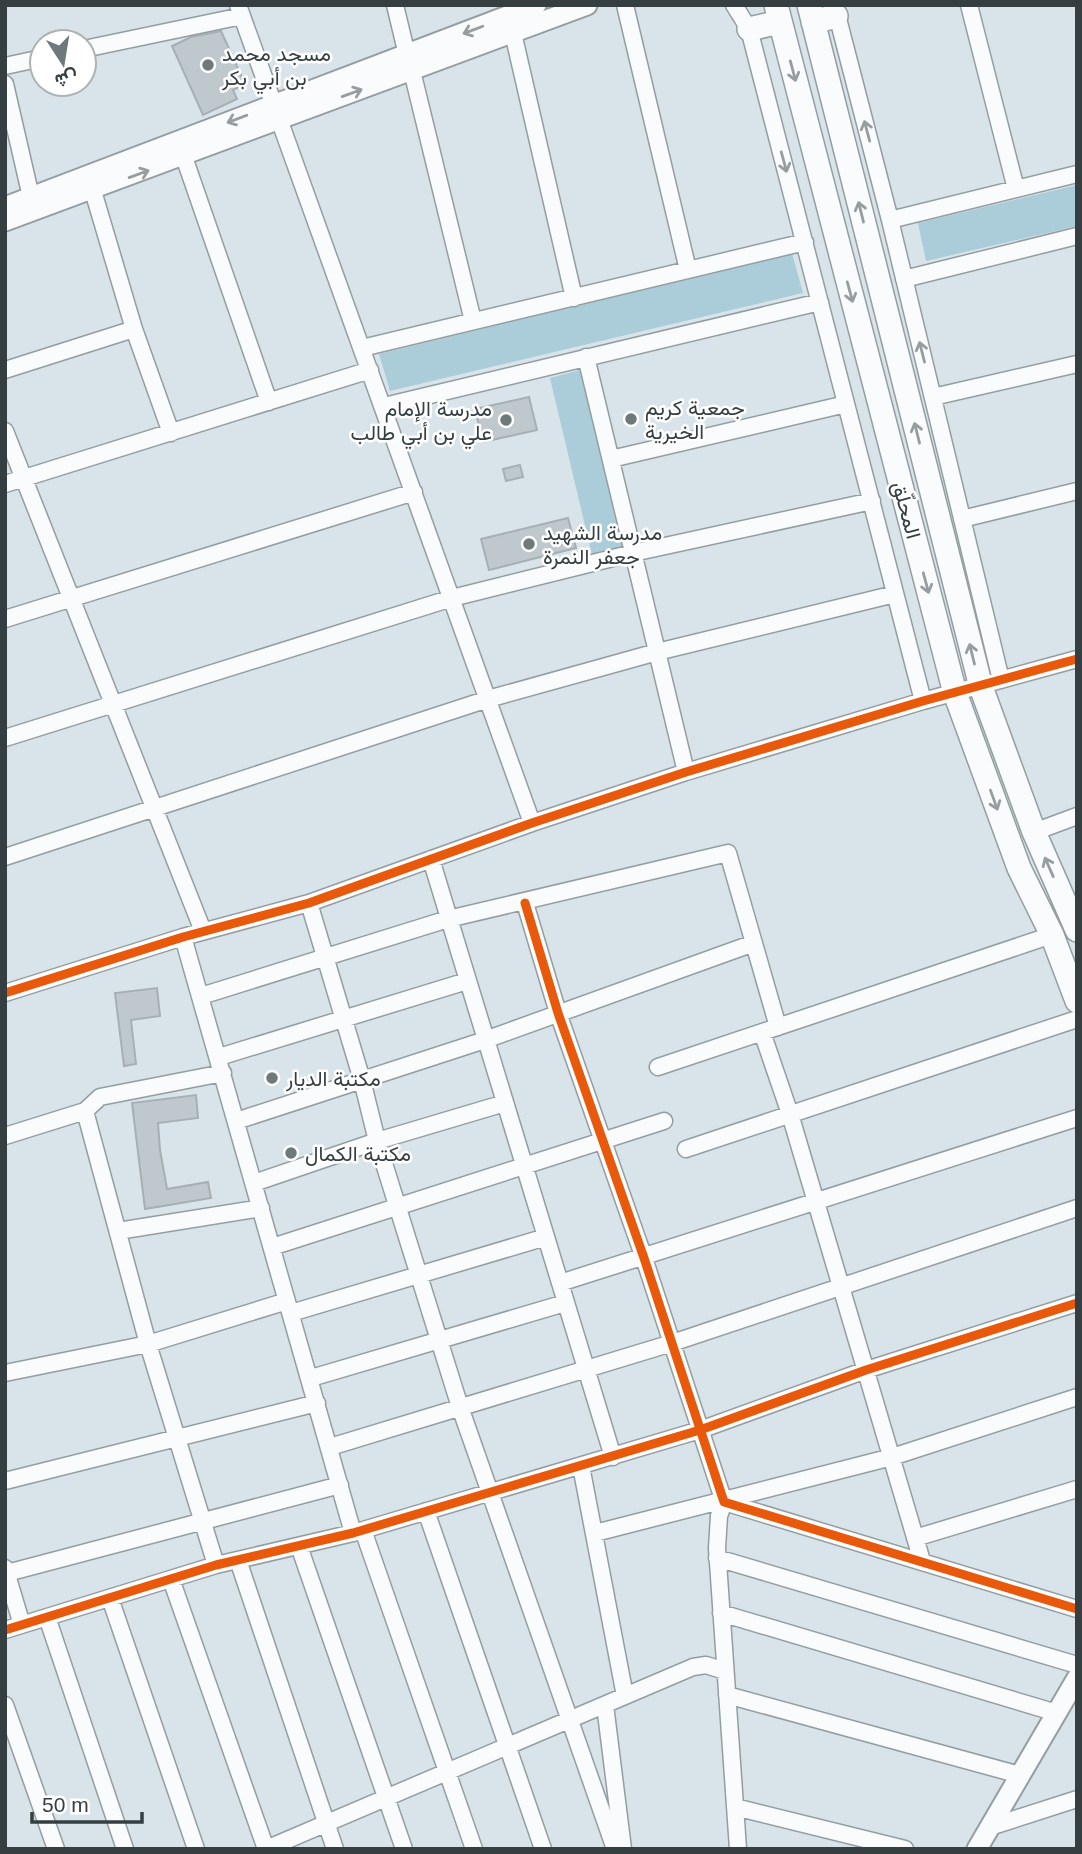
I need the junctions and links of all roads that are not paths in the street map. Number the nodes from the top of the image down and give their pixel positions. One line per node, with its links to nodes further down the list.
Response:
1 (395, 5): 15 (street)
2 (536, 5): 11 (main road)
3 (587, 5): 11 (main road)
4 (625, 5): 29 (street)
5 (734, 5): 12 (street)
6 (969, 5): 21 (street)
7 (240, 10): 13 (street); 18 (street)
8 (836, 11): 10 (highway); 25 (street, one-way to 8)
9 (778, 13): 12 (highway); 61 (highway, المحلّق, one-way to 61)
10 (811, 13): 60 (highway, المحلّق, one-way to 10)
11 (514, 17): 15 (main road); 31 (street)
12 (749, 29): 28 (street, one-way to 28)
13 (98, 46)
14 (28, 61): 16 (street)
15 (409, 63): 18 (main road); 33 (street)
16 (5, 66)
17 (5, 84): 23 (street)
18 (277, 113): 19 (main road); 23 (main road, one-way to 23); 35 (street)
19 (184, 157): 22 (main road, one-way to 19); 41 (street)
20 (1077, 174): 21 (street)
21 (1016, 189): 25 (street)
22 (93, 191): 26 (main road); 34 (street)
23 (31, 197): 24 (main road)
24 (5, 207)
25 (890, 220): 30 (street)
26 (5, 221)
27 (1077, 236): 30 (street)
28 (805, 242): 29 (street); 32 (street)
29 (688, 270): 31 (street)
30 (904, 279): 40 (street, one-way to 30)
31 (574, 298): 33 (street)
32 (820, 302): 36 (street); 42 (street)
33 (473, 321): 35 (street)
34 (134, 329): 38 (street); 45 (street)
35 (362, 348): 39 (street)
36 (586, 357): 43 (street); 46 (street)
37 (1077, 365): 40 (street)
38 (5, 370)
39 (370, 370): 41 (street); 43 (street)
40 (933, 397): 52 (street)
41 (270, 401): 45 (street)
42 (846, 404): 46 (street); 51 (street)
43 (384, 406): 50 (street)
44 (5, 431): 47 (street)
45 (171, 433): 47 (street)
46 (611, 459): 53 (street)
47 (24, 479): 48 (street); 56 (street)
48 (5, 484)
49 (1077, 491): 52 (street)
50 (414, 492): 55 (street); 56 (street)
51 (872, 501): 53 (street); 54 (street)
52 (962, 519): 60 (street)
53 (633, 553): 55 (street); 58 (street)
54 (895, 594): 58 (street); 63 (street)
55 (452, 598): 62 (street); 64 (street)
56 (72, 599): 57 (street); 64 (street)
57 (5, 619)
58 (657, 652): 62 (street); 66 (street)
59 (1077, 659): 60 (street)
60 (991, 684): 61 (street); 70 (highway, المحلّق)
61 (955, 693): 63 (street); 78 (highway, المحلّق, one-way to 78)
62 (488, 699): 67 (street); 69 (street)
63 (923, 701): 66 (street)
64 (113, 704): 65 (street); 67 (street)
65 (5, 738)
66 (686, 772): 69 (street)
67 (155, 809): 71 (street); 77 (street)
68 (1077, 816): 70 (street)
69 (532, 823): 72 (street)
70 (1034, 832): 76 (highway, المحلّق, one-way to 70)
71 (5, 857)
72 (431, 859): 74 (street); 75 (street)
73 (526, 902): 75 (street); 80 (street); 86 (street)
74 (309, 903): 77 (street); 81 (street)
75 (448, 919): 81 (street); 82 (street)
76 (1077, 930)
77 (203, 931): 79 (street)
78 (1052, 935): 85 (highway, المحلّق); 89 (street)
79 (183, 937): 83 (street); 84 (street)
80 (754, 943): 86 (street); 89 (street)
81 (325, 957): 84 (street); 87 (street)
82 (467, 981): 87 (street); 91 (street)
83 (5, 993)
84 (201, 996): 92 (street)
85 (1077, 1001)
86 (558, 1013): 91 (street); 103 (street)
87 (343, 1018): 92 (street); 94 (street)
88 (1077, 1019): 97 (street)
89 (778, 1027): 90 (street)
90 (762, 1032): 93 (street); 97 (street)
91 (485, 1040): 94 (street); 95 (street)
92 (221, 1065): 96 (street); 99 (street)
93 (658, 1067)
94 (362, 1080): 99 (street); 102 (street)
95 (505, 1103): 102 (street); 105 (street)
96 (85, 1111): 101 (street); 111 (street)
97 (790, 1114): 104 (street); 107 (street)
98 (1077, 1118): 107 (street)
99 (236, 1121): 106 (street)
100 (664, 1121): 103 (street)
101 (5, 1136)
102 (377, 1141): 106 (street); 108 (street)
103 (602, 1143): 105 (street); 114 (street)
104 (686, 1149)
105 (524, 1168): 108 (street); 112 (street)
106 (254, 1183): 109 (street)
107 (815, 1203): 114 (street); 117 (street)
108 (399, 1205): 113 (street); 115 (street)
109 (261, 1208): 111 (street); 113 (street)
110 (1077, 1208): 117 (street)
111 (118, 1231): 123 (street)
112 (546, 1237): 115 (street); 116 (street)
113 (272, 1247): 120 (street)
114 (644, 1258): 116 (street); 122 (street)
115 (419, 1275): 120 (street); 121 (street)
116 (560, 1283): 118 (street)
117 (841, 1285): 122 (street); 125 (street)
118 (565, 1303): 121 (street); 124 (street)
119 (1077, 1303): 125 (street)
120 (289, 1307): 123 (street); 127 (street)
121 (439, 1339): 127 (street); 130 (street)
122 (672, 1343): 124 (street); 131 (street)
123 (148, 1344): 126 (street); 132 (street)
124 (584, 1370): 130 (street); 134 (street)
125 (866, 1370): 131 (street); 135 (street)
126 (5, 1373)
127 (311, 1378): 129 (street)
128 (1077, 1397): 135 (street)
129 (317, 1404): 132 (street); 133 (street)
130 (460, 1407): 133 (street); 140 (street)
131 (700, 1430): 134 (street); 141 (street)
132 (177, 1438): 137 (street); 143 (street)
133 (330, 1447): 138 (street)
134 (612, 1457): 136 (street)
135 (892, 1457): 141 (street); 146 (street)
136 (581, 1466): 140 (street); 145 (street)
137 (5, 1481)
138 (340, 1485): 143 (street); 144 (street)
139 (1077, 1489): 146 (street)
140 (488, 1493): 142 (street); 168 (street)
141 (724, 1502): 145 (street); 148 (street); 150 (street)
142 (426, 1511): 144 (street); 169 (street)
143 (204, 1521): 151 (street); 152 (street)
144 (358, 1532): 147 (street); 170 (street)
145 (594, 1533): 164 (street)
146 (915, 1538): 150 (street)
147 (299, 1546): 149 (street); 172 (street)
148 (717, 1558): 156 (street); 160 (street)
149 (238, 1560): 151 (street); 175 (street)
150 (922, 1561): 155 (street)
151 (216, 1565): 153 (street)
152 (6, 1571): 158 (street)
153 (172, 1579): 154 (street); 180 (street)
154 (110, 1598): 157 (street); 179 (street)
155 (1077, 1609)
156 (721, 1613): 161 (street); 167 (street)
157 (47, 1617): 158 (street); 178 (street)
158 (22, 1625): 159 (street)
159 (5, 1630)
160 (1077, 1665)
161 (725, 1671): 163 (street); 164 (street)
162 (1077, 1678): 167 (main road)
163 (727, 1695): 171 (street); 174 (street)
164 (625, 1696): 166 (street)
165 (5, 1705): 177 (street)
166 (605, 1705): 168 (street); 186 (street)
167 (1056, 1713): 171 (main road)
168 (568, 1720): 169 (street); 185 (street)
169 (507, 1746): 170 (street); 184 (street)
170 (447, 1772): 172 (street); 183 (street)
171 (1020, 1775): 176 (main road)
172 (386, 1797): 175 (street); 182 (street)
173 (1077, 1799): 176 (street)
174 (735, 1807): 187 (street); 188 (street)
175 (327, 1823): 180 (street); 181 (street)
176 (990, 1827): 189 (main road)
177 (55, 1849)
178 (125, 1849)
179 (196, 1849)
180 (266, 1849)
181 (335, 1849)
182 (404, 1849)
183 (474, 1849)
184 (542, 1849)
185 (615, 1849)
186 (624, 1849)
187 (738, 1849)
188 (905, 1849)
189 (977, 1849)

